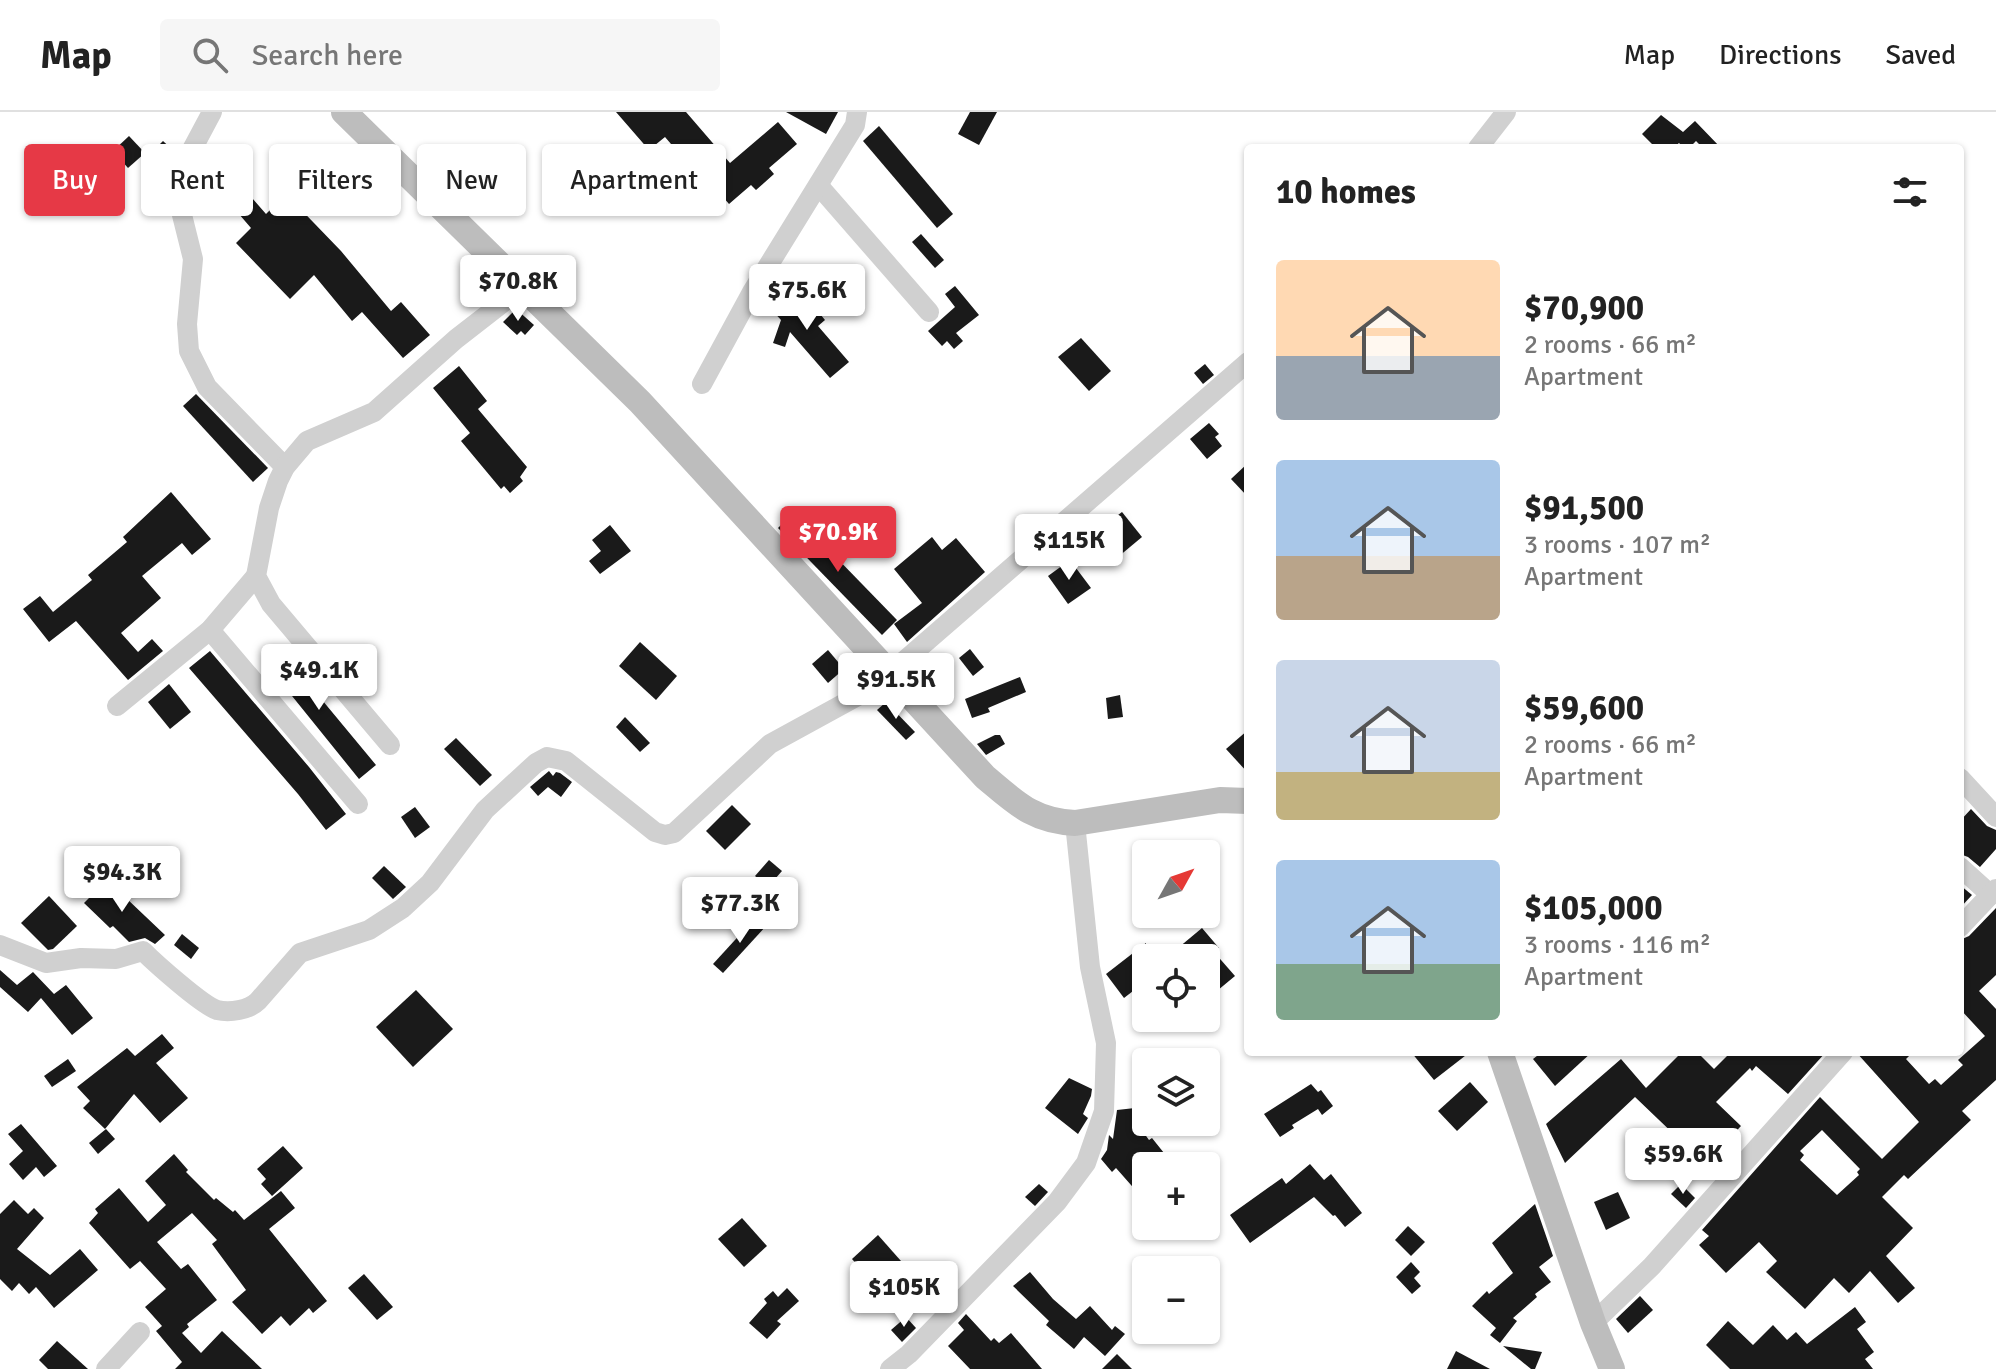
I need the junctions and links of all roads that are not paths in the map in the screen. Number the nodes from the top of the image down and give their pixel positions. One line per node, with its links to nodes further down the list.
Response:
1 (212, 112): 11 (street)
2 (344, 112): 7 (main road)
3 (857, 112): 6 (street)
4 (1506, 112): 5 (street)
5 (1481, 144)
6 (819, 186): 8 (street); 10 (street)
7 (523, 287): 11 (street); 14 (main road)
8 (929, 312)
9 (1244, 365): 14 (street)
10 (702, 384)
11 (285, 467): 12 (street)
12 (256, 576): 13 (street); 16 (street)
13 (210, 630): 15 (street); 19 (street)
14 (889, 674): 21 (main road); 25 (street)
15 (117, 706)
16 (390, 745)
17 (1964, 782): 20 (street)
18 (1244, 801): 21 (main road)
19 (358, 804)
20 (1996, 817)
21 (1075, 823): 31 (street)
22 (1964, 870): 23 (street)
23 (1994, 892): 24 (street)
24 (1964, 923)
25 (0, 945)
26 (1501, 1056): 28 (main road)
27 (1839, 1056): 28 (street)
28 (1593, 1323): 32 (main road)
29 (140, 1332): 30 (street)
30 (106, 1369)
31 (890, 1369)
32 (1612, 1369)

